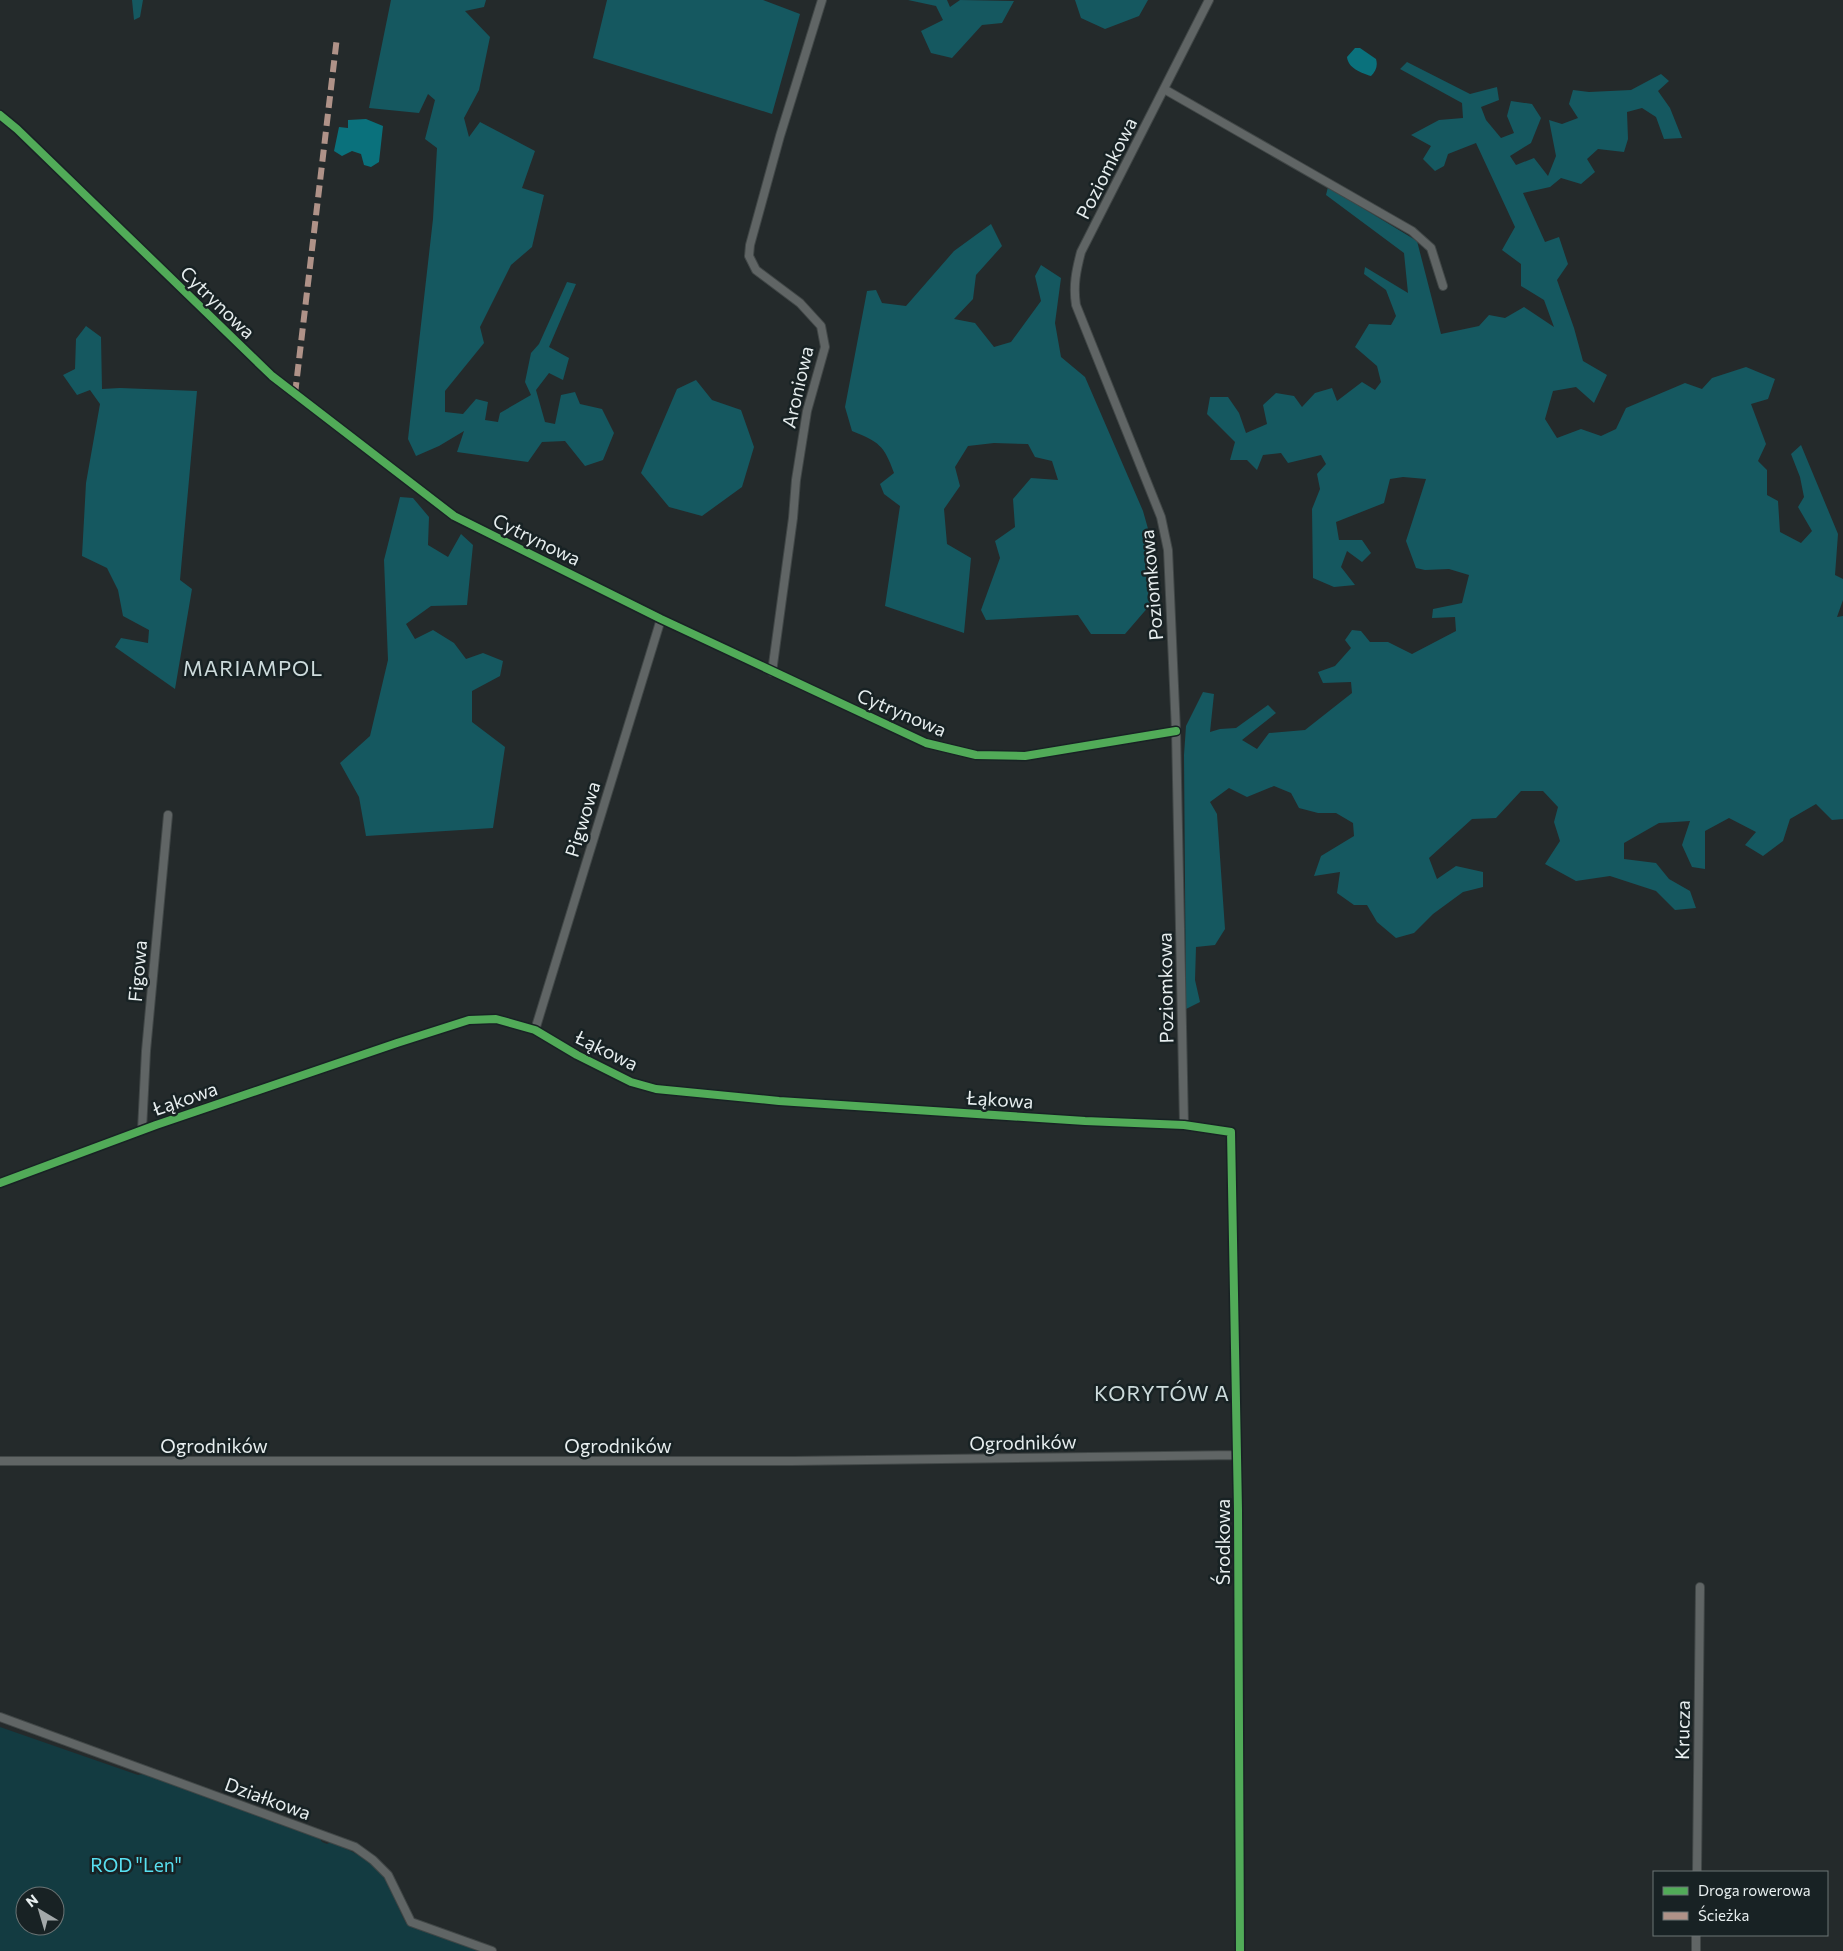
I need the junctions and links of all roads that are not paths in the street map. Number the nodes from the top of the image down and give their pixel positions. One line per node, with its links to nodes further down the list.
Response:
1 (822, 0): 7 (street, Aroniowa)
2 (1209, 0): 3 (street, Poziomkowa)
3 (1164, 89): 5 (street); 8 (street, Poziomkowa)
4 (0, 115): 6 (street, Cytrynowa)
5 (1443, 286)
6 (662, 619): 7 (street, Cytrynowa); 10 (street, Pigwowa)
7 (772, 672): 8 (street, Cytrynowa)
8 (1176, 731): 11 (street, Poziomkowa)
9 (168, 814): 12 (street, Figowa)
10 (535, 1030): 11 (street, Łąkowa); 12 (street, Łąkowa)
11 (1184, 1125): 13 (street, Łąkowa)
12 (142, 1130): 14 (street, Łąkowa)
13 (1231, 1132): 15 (street, Środkowa)
14 (0, 1183)
15 (1237, 1455): 16 (street, Ogrodników); 22 (street, Środkowa)
16 (0, 1461)
17 (1700, 1587): 19 (street, Krucza)
18 (0, 1717): 21 (street, Działkowa)
19 (1696, 1871)
20 (1696, 1936): 23 (street)
21 (492, 1951)
22 (1240, 1951)
23 (1696, 1951)

